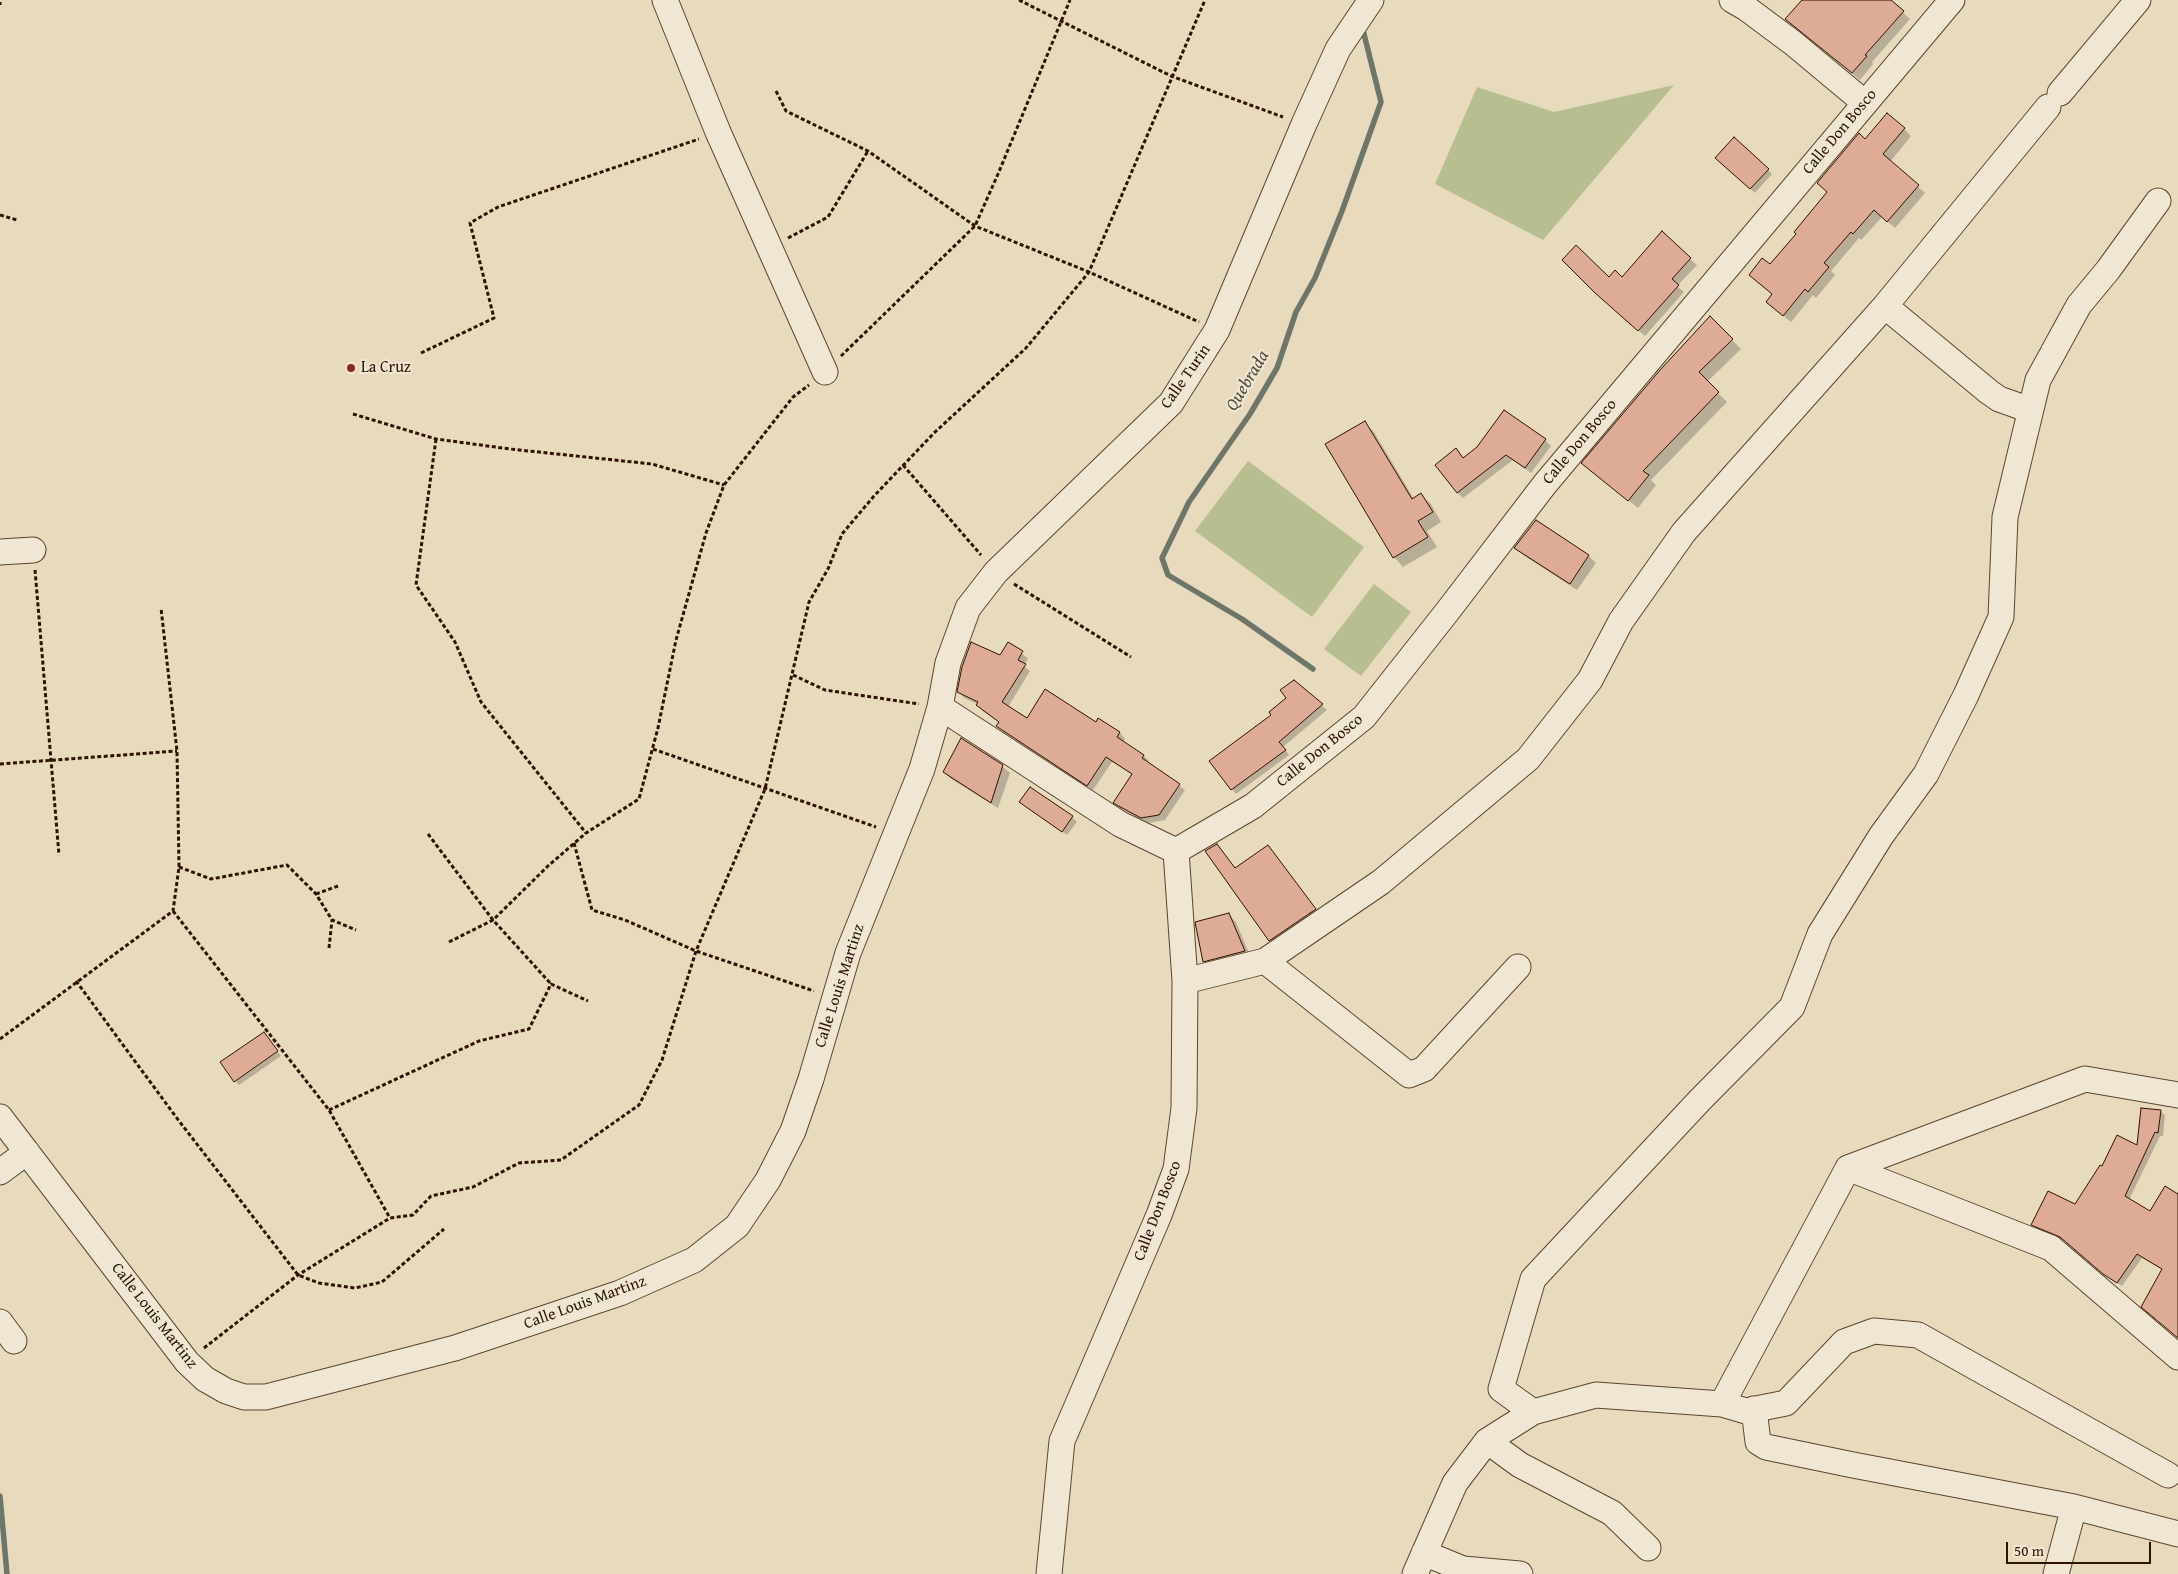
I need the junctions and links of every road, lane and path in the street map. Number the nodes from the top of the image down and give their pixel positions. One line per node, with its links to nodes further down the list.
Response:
1 (665, 0): 14 (street)
2 (1019, 0): 9 (path)
3 (1070, 0): 9 (path)
4 (1205, 0): 10 (path)
5 (1371, 0): 13 (street, Calle Turin)
6 (1732, 0): 12 (street)
7 (1952, 0): 12 (street, Calle Don Bosco)
8 (2138, 0): 22 (street)
9 (1062, 20): 10 (path); 19 (path)
10 (1171, 76): 13 (path); 21 (path)
11 (776, 91): 15 (path)
12 (1865, 103): 47 (street, Calle Don Bosco)
13 (1304, 124): 23 (street, Calle Turin)
14 (718, 132): 20 (street); 24 (path)
15 (868, 151): 19 (path); 20 (path)
16 (2158, 201): 26 (street)
17 (0, 215): 18 (path)
18 (17, 220)
19 (974, 226): 21 (path); 25 (path)
20 (769, 248): 25 (street)
21 (1089, 272): 23 (path); 29 (path)
22 (1885, 306): 26 (street); 59 (street)
23 (1217, 330): 33 (street, Calle Turin)
24 (422, 353)
25 (825, 372): 30 (path)
26 (2030, 410): 80 (street)
27 (353, 414): 28 (path)
28 (436, 439): 30 (path); 43 (path)
29 (903, 465): 33 (path); 36 (path)
30 (724, 484): 38 (path)
31 (33, 550): 32 (street); 40 (path)
32 (0, 552)
33 (996, 572): 35 (path); 37 (street, Calle Turin)
34 (161, 608): 39 (path)
35 (1130, 657)
36 (792, 675): 37 (path); 42 (path)
37 (940, 707): 45 (street, Calle Louis Martinz); 47 (street)
38 (652, 748): 42 (path); 43 (path)
39 (177, 750): 40 (path); 49 (path)
40 (51, 760): 41 (path); 48 (path)
41 (0, 764)
42 (764, 789): 45 (path); 58 (path)
43 (586, 833): 46 (path)
44 (428, 834): 54 (path)
45 (896, 834): 64 (street, Calle Louis Martinz)
46 (574, 843): 54 (path); 58 (path)
47 (1176, 851): 62 (street, Calle Don Bosco)
48 (59, 855)
49 (179, 867): 51 (path); 52 (path)
50 (338, 886): 51 (path)
51 (316, 894): 53 (path)
52 (173, 911): 61 (path); 68 (path)
53 (332, 920): 55 (path); 57 (path)
54 (493, 920): 56 (path); 63 (path)
55 (356, 930)
56 (449, 942)
57 (329, 948)
58 (696, 951): 64 (path); 73 (path)
59 (1265, 961): 60 (street); 62 (street)
60 (1518, 967)
61 (76, 981): 66 (path); 75 (path)
62 (1185, 981): 87 (street, Calle Don Bosco)
63 (551, 984): 65 (path); 68 (path)
64 (834, 998): 77 (street, Calle Louis Martinz)
65 (588, 1001)
66 (0, 1039)
67 (2178, 1095): 71 (street)
68 (329, 1110): 73 (path)
69 (0, 1117): 70 (street, Calle Louis Martinz)
70 (27, 1152): 72 (street); 77 (street, Calle Louis Martinz)
71 (1848, 1168): 76 (street); 78 (street)
72 (0, 1172)
73 (390, 1218): 75 (path)
74 (444, 1229): 75 (path)
75 (298, 1275): 77 (path)
76 (2178, 1357)
77 (187, 1362)
78 (1722, 1404): 79 (street); 80 (street)
79 (1754, 1409): 82 (street); 83 (street)
80 (1534, 1412): 81 (street)
81 (1487, 1440): 85 (street); 86 (street)
82 (2168, 1475)
83 (2074, 1507): 84 (street); 89 (street)
84 (2178, 1534)
85 (1648, 1548)
86 (1420, 1564): 88 (street)
87 (1049, 1574)
88 (1520, 1574)
89 (2056, 1574)

